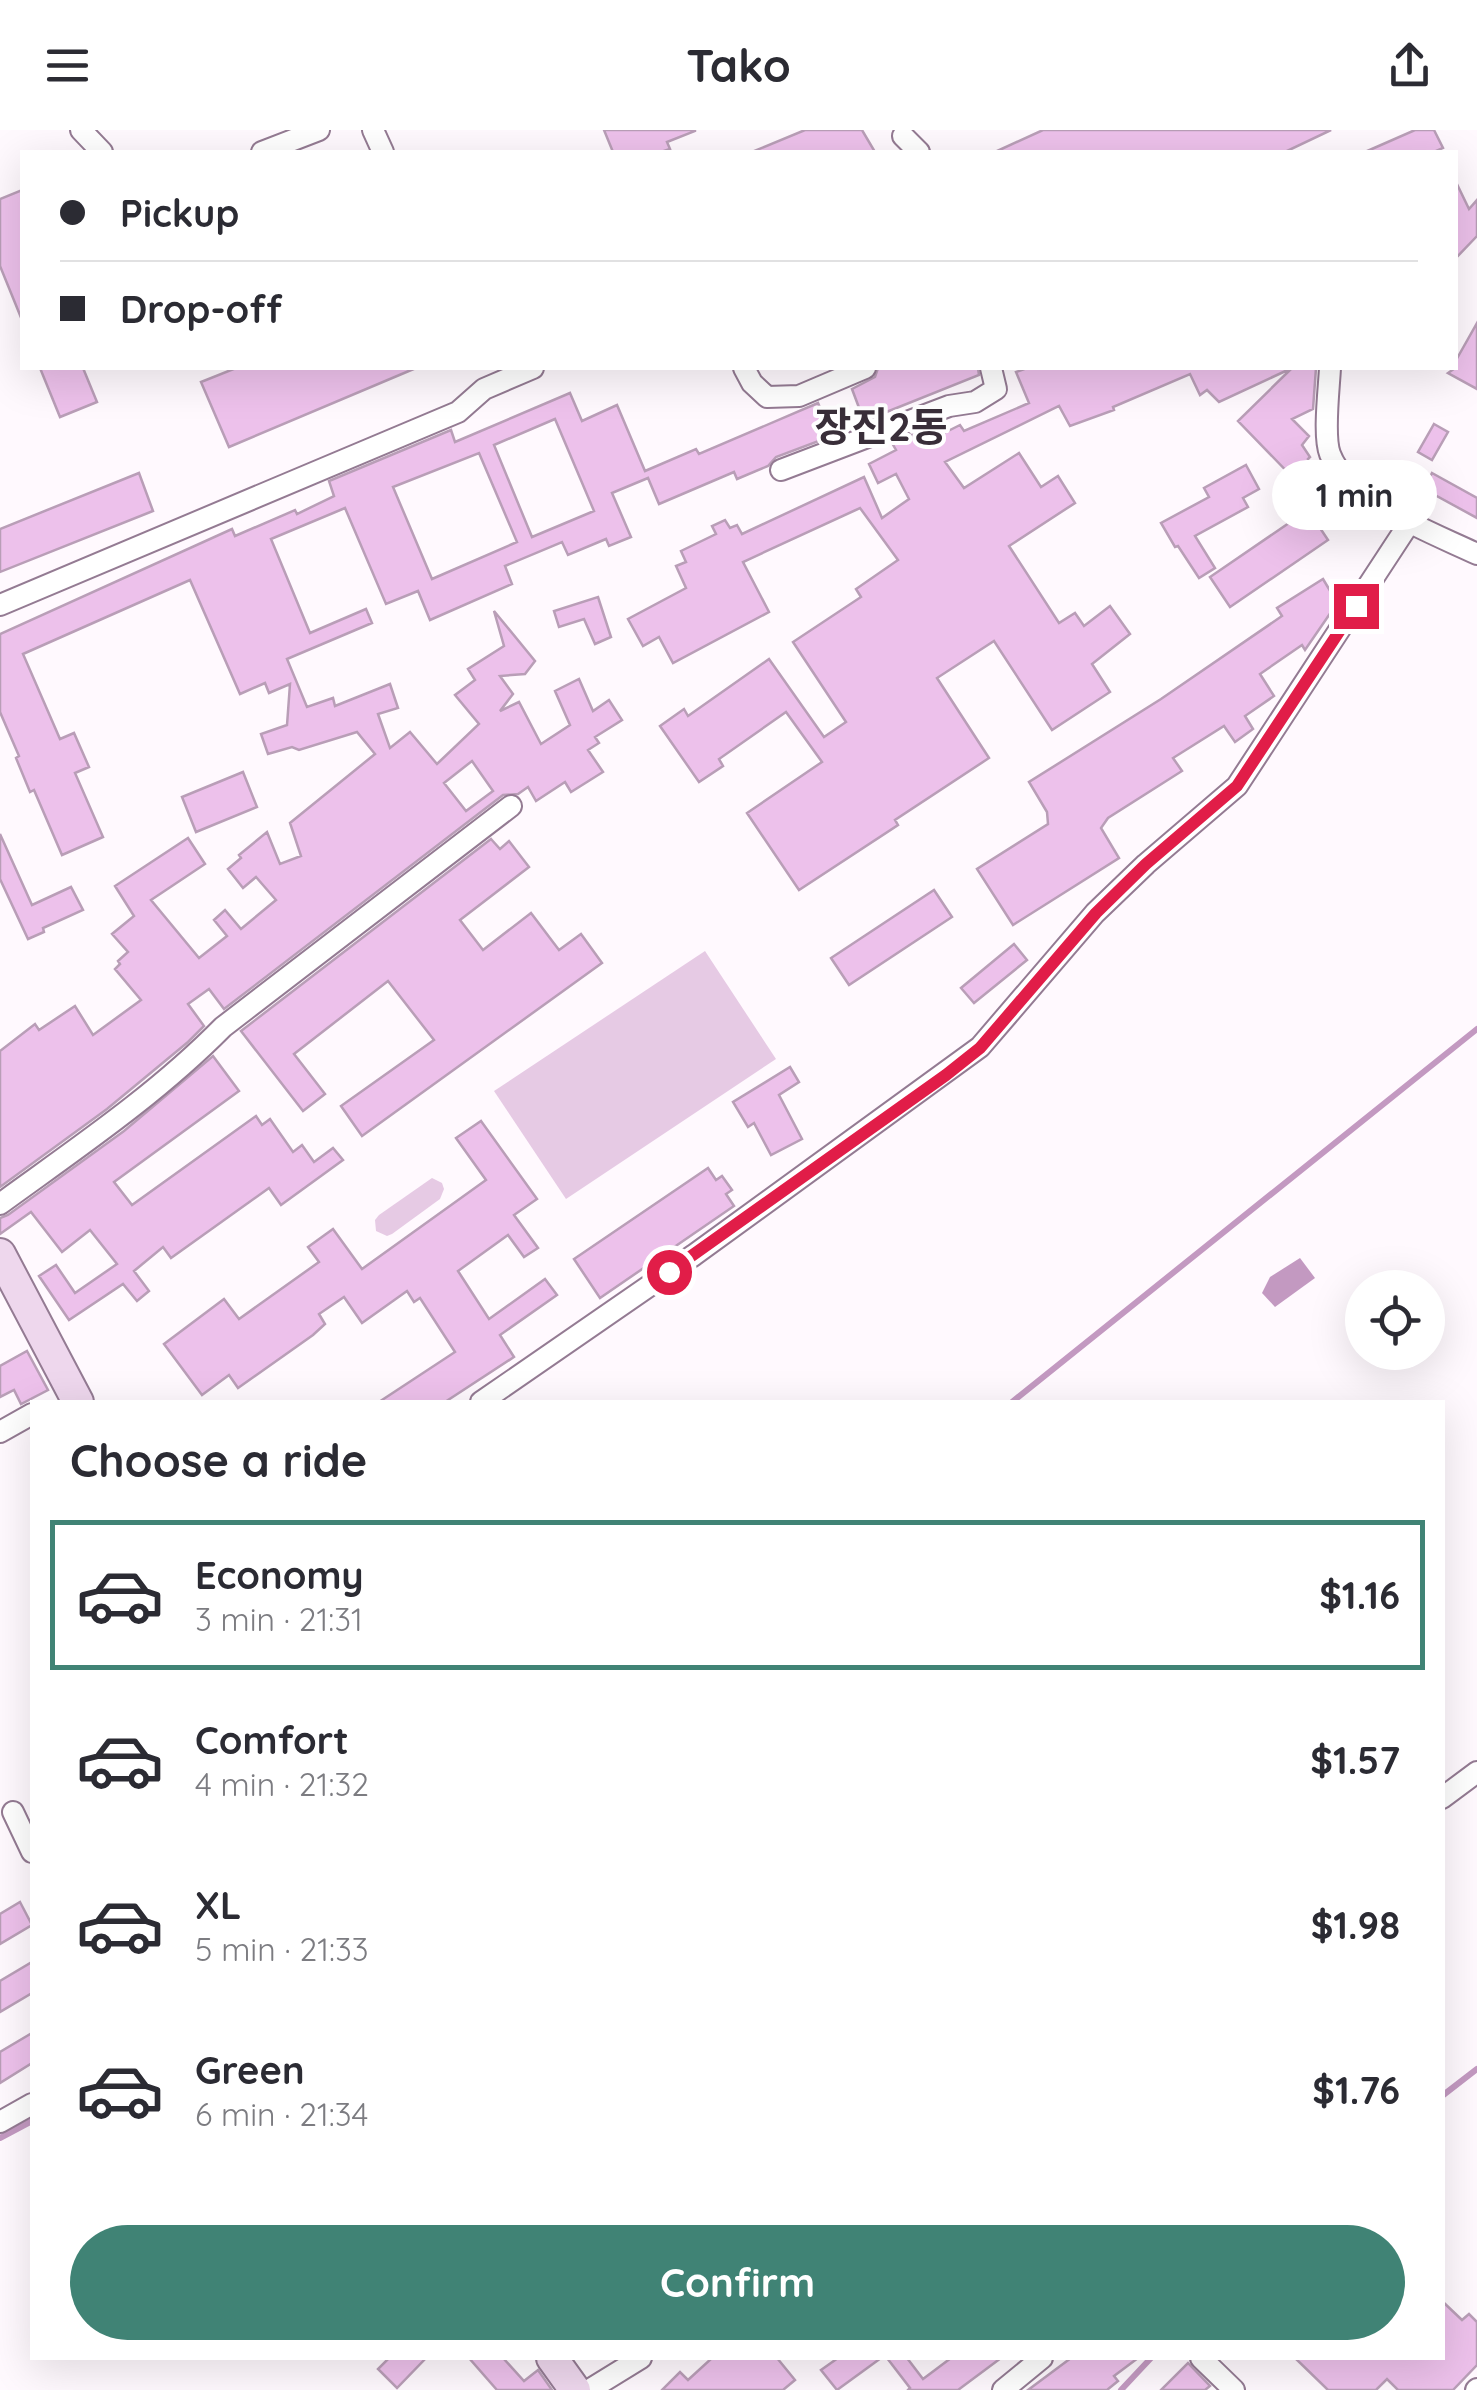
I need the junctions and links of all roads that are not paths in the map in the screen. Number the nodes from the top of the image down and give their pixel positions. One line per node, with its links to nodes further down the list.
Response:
1 (81, 130): 4 (street)
2 (318, 130): 5 (street)
3 (903, 136): 6 (street)
4 (100, 150)
5 (267, 150)
6 (918, 150)
7 (476, 370): 13 (street)
8 (528, 370): 13 (street)
9 (745, 370): 10 (street)
10 (860, 370)
11 (992, 370): 14 (street)
12 (1330, 370): 15 (street)
13 (484, 389): 17 (street)
14 (781, 470)
15 (1410, 522): 16 (street); 22 (street)
16 (1477, 554)
17 (0, 604)
18 (511, 806): 19 (street)
19 (0, 1204)
20 (0, 1254): 21 (street)
21 (68, 1399)
22 (484, 1400)
23 (30, 1415): 24 (street)
24 (0, 1432)
25 (1477, 1772): 26 (street)
26 (1445, 1796)
27 (13, 1812): 28 (street)
28 (30, 1848)
29 (30, 2105): 30 (street)
30 (0, 2122)
31 (553, 2360): 35 (street)
32 (637, 2360): 36 (street)
33 (1040, 2360): 37 (street)
34 (1203, 2360): 38 (street)
35 (575, 2390)
36 (589, 2390)
37 (1003, 2390)
38 (1234, 2390)

